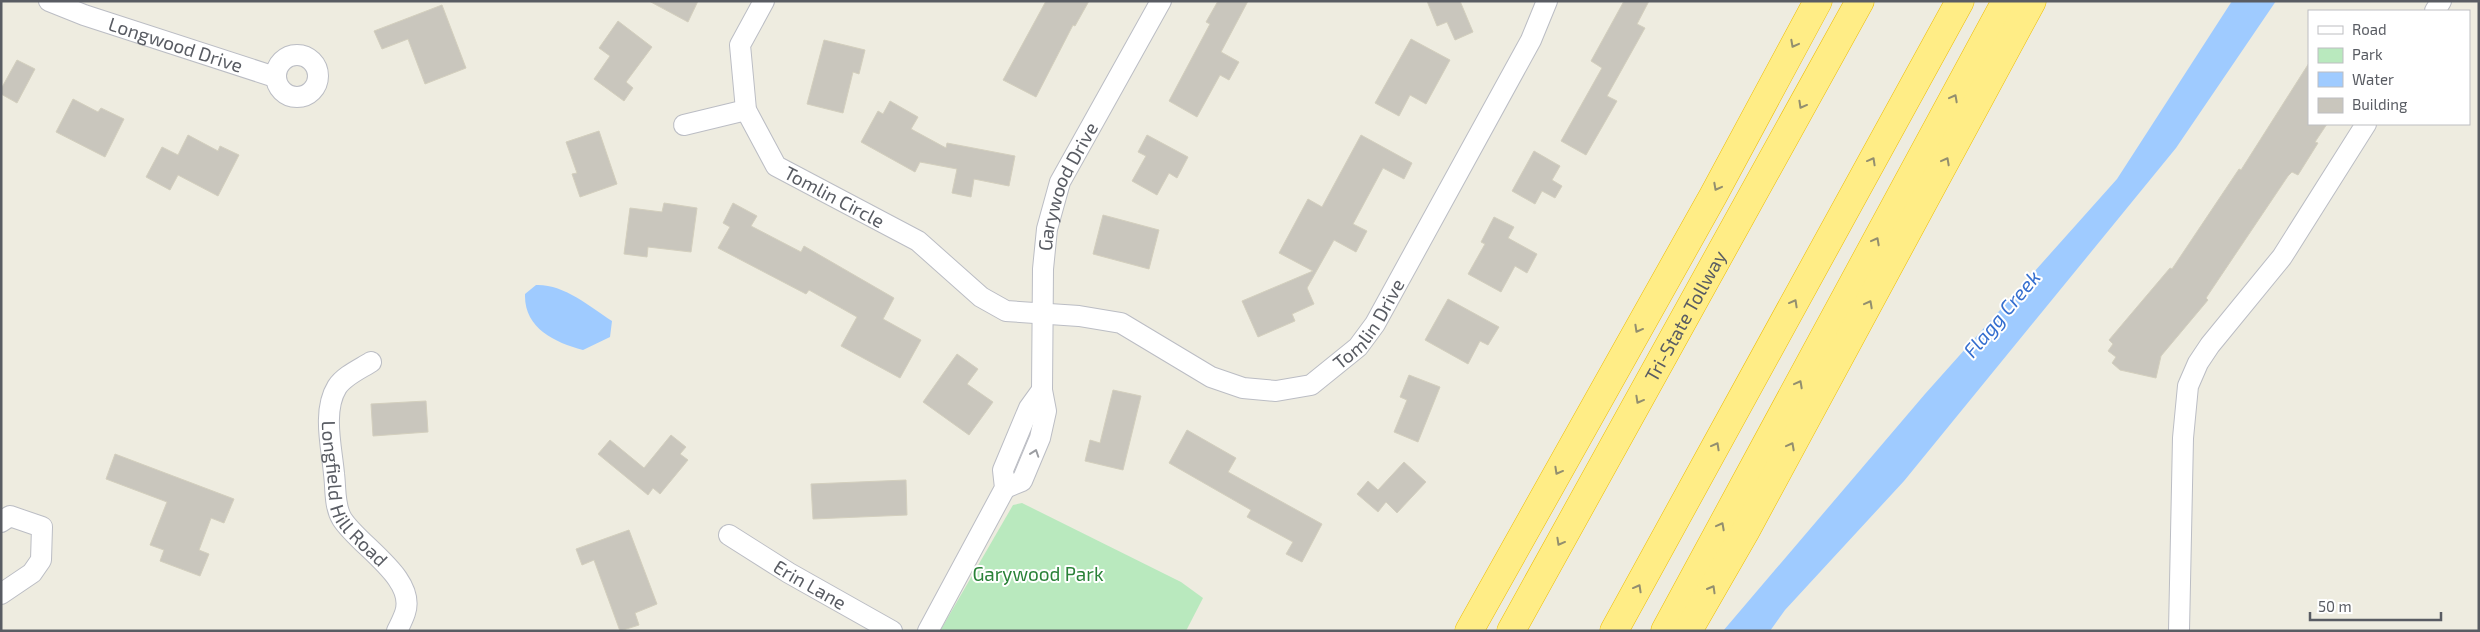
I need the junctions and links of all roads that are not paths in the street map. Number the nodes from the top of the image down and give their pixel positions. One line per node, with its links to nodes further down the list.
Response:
1 (49, 1): 10 (street, Longwood Drive)
2 (764, 1): 11 (street, Tomlin Circle)
3 (1162, 1): 14 (street, Garywood Drive)
4 (1548, 1): 14 (street, Tomlin Drive)
5 (1818, 1): 22 (highway, Tri-State Tollway, one-way to 22)
6 (1860, 1): 23 (highway, Tri-State Tollway, one-way to 23)
7 (1960, 1): 24 (highway, one-way to 7)
8 (2006, 1): 25 (highway, one-way to 8)
9 (2032, 1): 26 (highway, one-way to 9)
10 (275, 77)
11 (746, 110): 12 (street); 14 (street, Tomlin Circle)
12 (684, 125)
13 (2365, 125): 27 (street)
14 (1044, 315): 21 (street, Garywood Drive)
15 (371, 362): 19 (street, Longfield Hill Road)
16 (1, 522): 18 (street)
17 (729, 535): 20 (street, Erin Lane)
18 (1, 594)
19 (397, 631)
20 (892, 631)
21 (928, 631)
22 (1470, 631)
23 (1511, 631)
24 (1614, 631)
25 (1665, 631)
26 (1688, 631)
27 (2179, 631)

